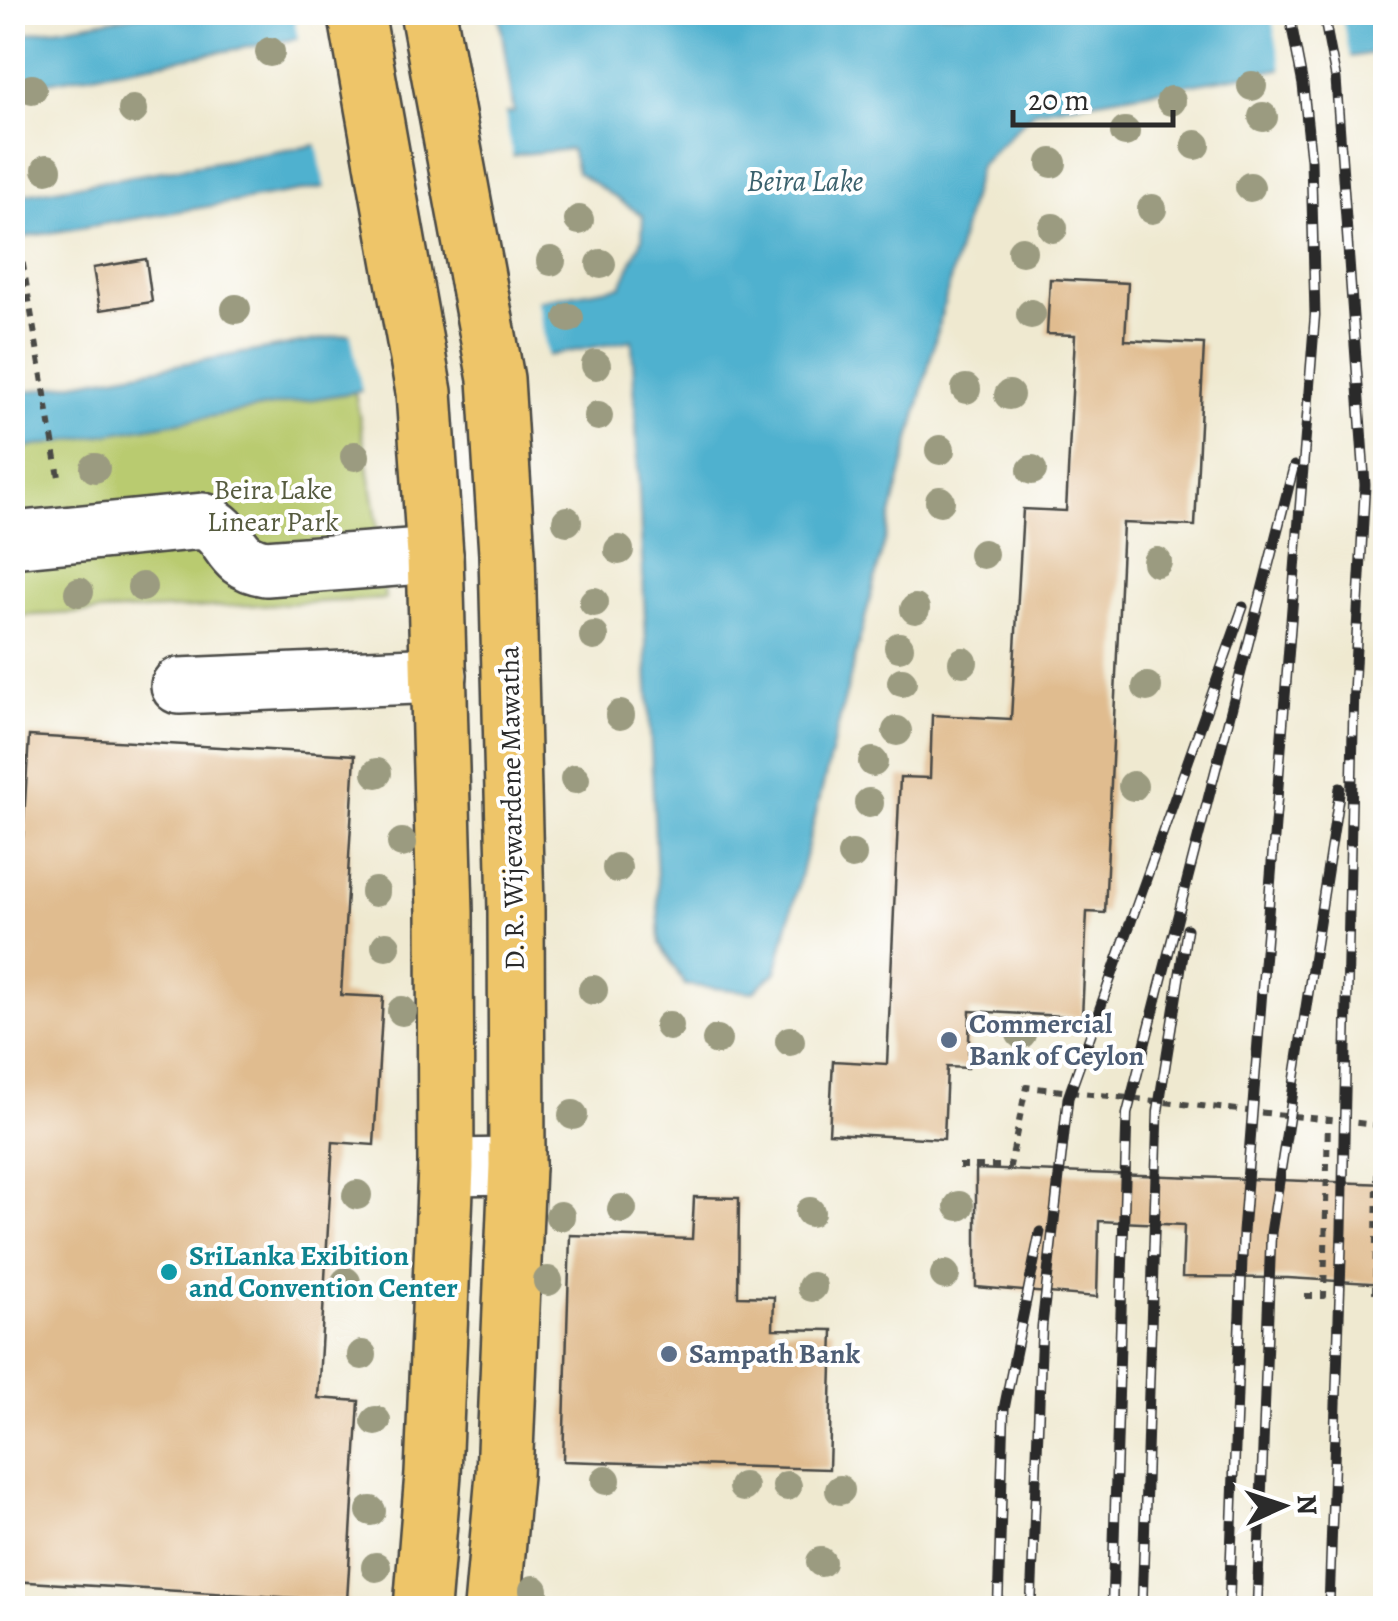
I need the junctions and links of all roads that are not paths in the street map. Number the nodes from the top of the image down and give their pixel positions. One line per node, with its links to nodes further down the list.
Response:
1 (356, 12): 4 (main road)
2 (428, 12): 7 (main road, D. R. Wijewardene Mawatha)
3 (12, 540): 4 (lane)
4 (436, 555): 5 (main road)
5 (439, 675): 6 (lane); 8 (main road)
6 (178, 686)
7 (517, 1166): 8 (lane); 10 (main road, D. R. Wijewardene Mawatha)
8 (446, 1167): 9 (main road)
9 (422, 1608)
10 (492, 1608)

